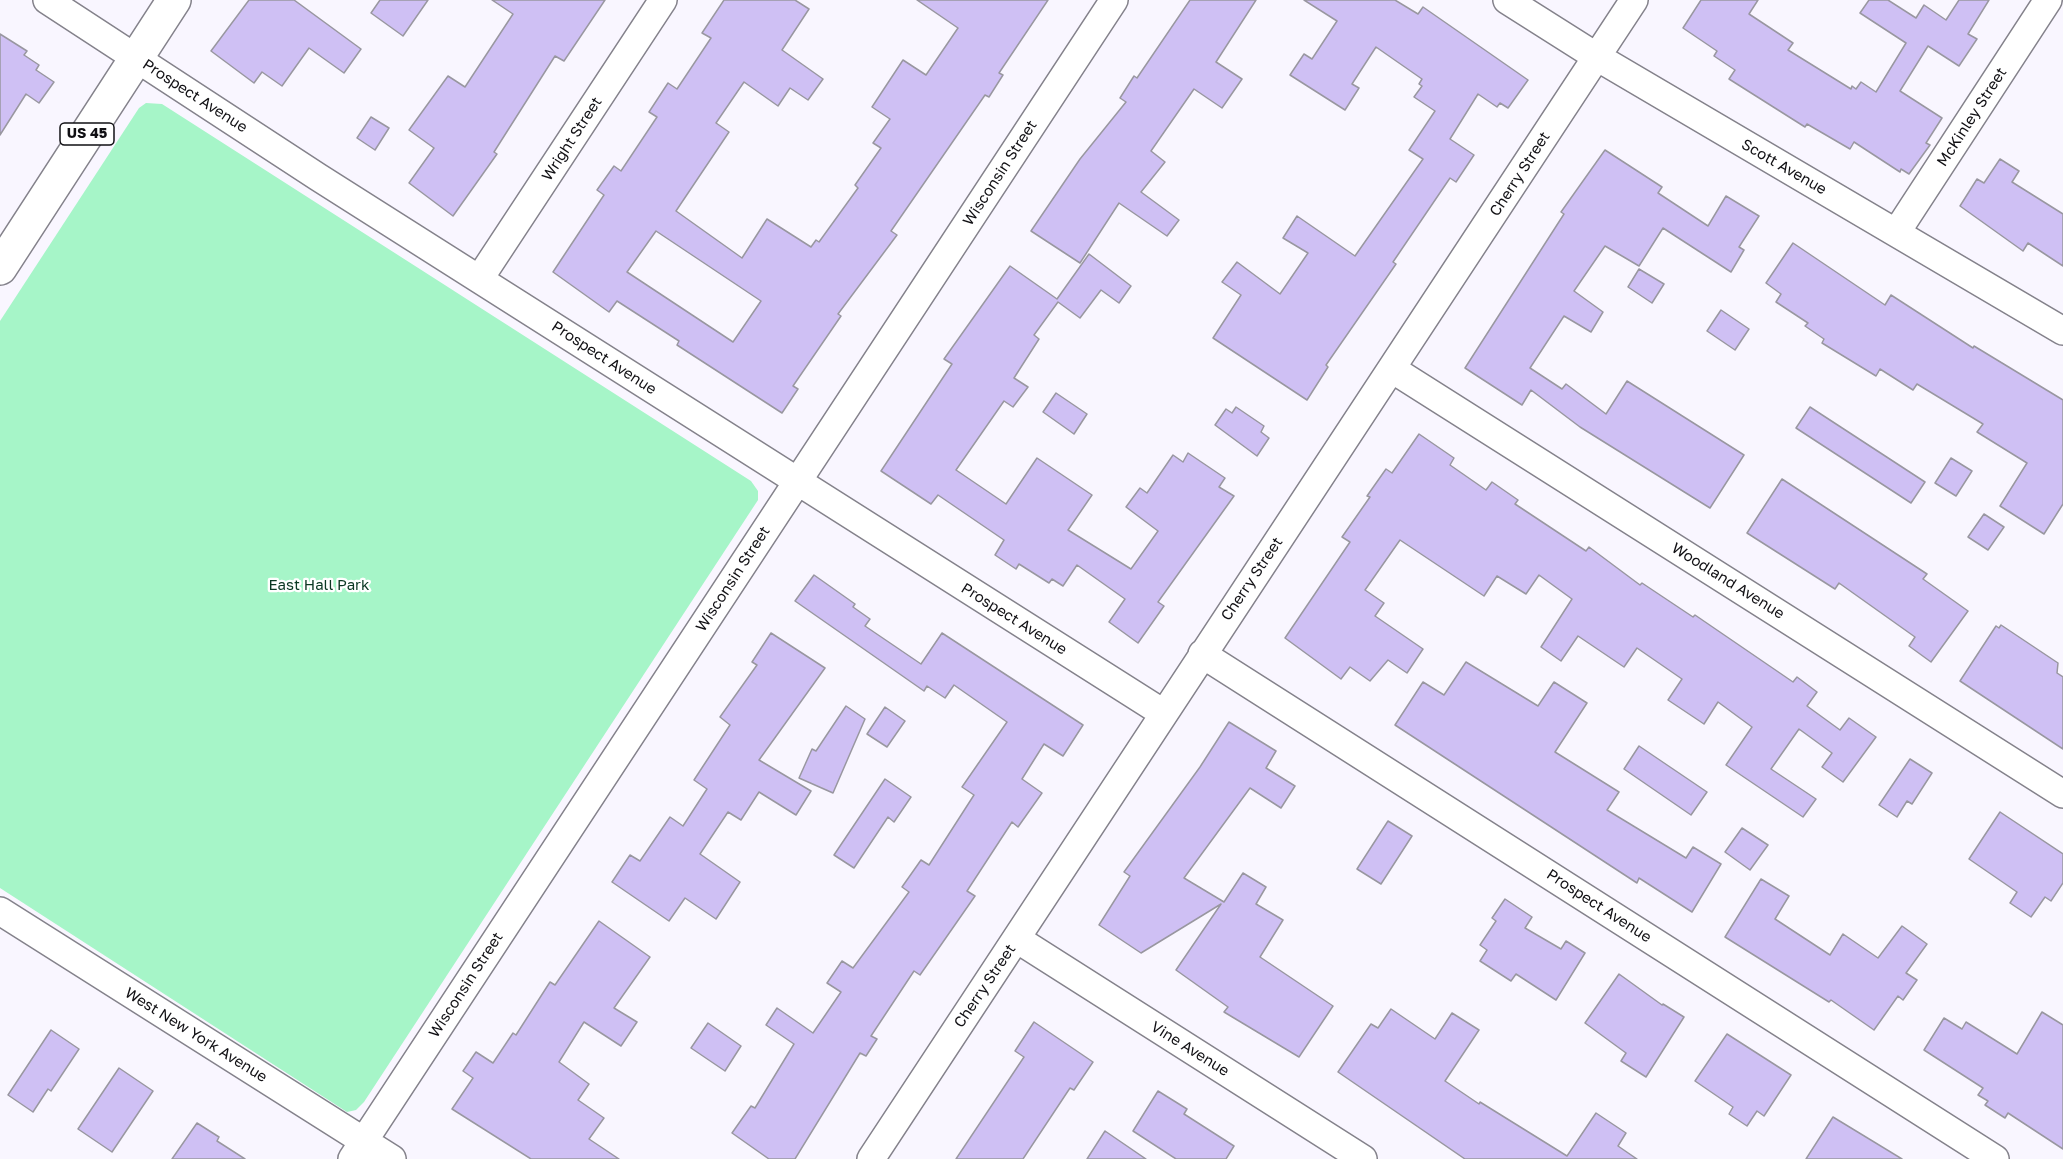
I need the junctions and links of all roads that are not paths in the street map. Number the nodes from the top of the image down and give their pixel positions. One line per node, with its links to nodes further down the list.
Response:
1 (47, 0): 9 (street, Prospect Avenue)
2 (174, 0): 9 (main road, US 45)
3 (663, 0): 12 (street, Wright Street)
4 (1114, 0): 15 (street, Wisconsin Street)
5 (1507, 0): 8 (street, Scott Avenue)
6 (1634, 0): 8 (street, Cherry Street)
7 (2048, 0): 10 (street, McKinley Street)
8 (1597, 57): 10 (street, Scott Avenue); 14 (street, Cherry Street)
9 (136, 58): 11 (main road, US 45); 12 (street, Prospect Avenue)
10 (1896, 233): 13 (street, Scott Avenue)
11 (0, 268)
12 (480, 278): 15 (street, Prospect Avenue)
13 (2063, 331)
14 (1392, 369): 16 (street, Cherry Street); 18 (street, Woodland Avenue)
15 (796, 482): 17 (street, Prospect Avenue); 21 (street, Wisconsin Street)
16 (1202, 654): 17 (street, Cherry Street); 25 (street, Prospect Avenue)
17 (1163, 713): 20 (street, Cherry Street)
18 (2063, 794)
19 (0, 911): 21 (street, West New York Avenue)
20 (1017, 939): 23 (street, Cherry Street); 24 (street, Vine Avenue)
21 (358, 1150): 22 (street, West New York Avenue)
22 (392, 1159)
23 (870, 1159)
24 (1363, 1159)
25 (1995, 1159)

